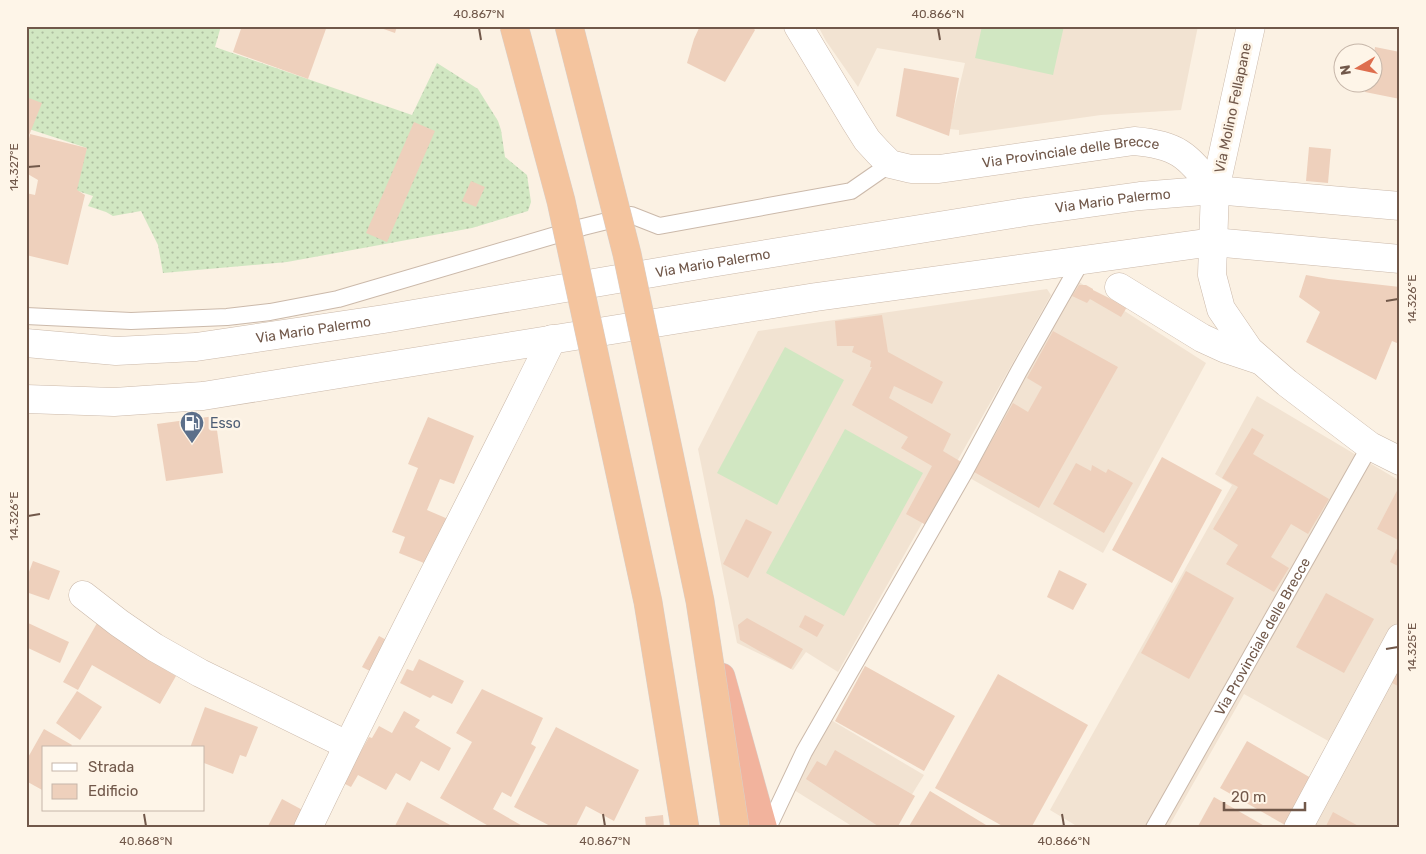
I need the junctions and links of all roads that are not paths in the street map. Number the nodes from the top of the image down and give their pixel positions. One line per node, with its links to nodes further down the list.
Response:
1 (514, 26): 24 (highway, bridge)
2 (569, 26): 20 (highway, bridge)
3 (798, 26): 5 (street)
4 (1251, 26): 6 (street, Via Molino Fellapane)
5 (890, 164): 6 (street, Via Provinciale delle Brecce); 12 (lane)
6 (1215, 190): 7 (street, Via Mario Palermo); 8 (street); 14 (street, Via Mario Palermo)
7 (1400, 206)
8 (1213, 242): 9 (street); 10 (street); 15 (street)
9 (1400, 259)
10 (1082, 260): 13 (street); 27 (lane)
11 (1119, 287): 15 (street)
12 (26, 316)
13 (552, 339): 16 (street); 22 (street)
14 (26, 342)
15 (1260, 360): 17 (street)
16 (26, 399)
17 (1370, 446): 18 (street); 28 (lane, Via Provinciale delle Brecce)
18 (1400, 462)
19 (83, 595): 22 (street)
20 (700, 602): 25 (highway, bridge); 26 (highway, bridge)
21 (1400, 638): 29 (street)
22 (347, 745): 23 (street)
23 (308, 828)
24 (685, 828)
25 (735, 828)
26 (763, 828)
27 (768, 828)
28 (1154, 828)
29 (1298, 828)

